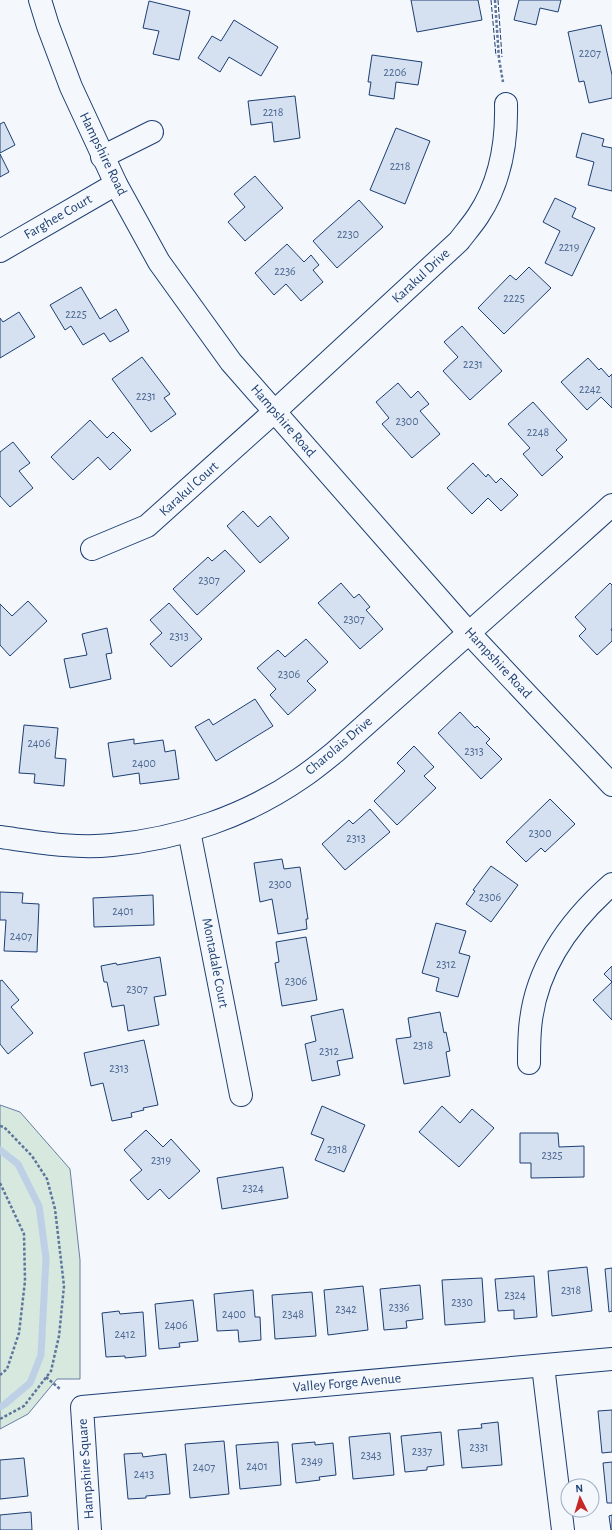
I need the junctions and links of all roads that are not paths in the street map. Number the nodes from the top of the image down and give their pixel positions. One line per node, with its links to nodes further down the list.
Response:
1 (40, 0): 4 (street, Hampshire Road)
2 (506, 104): 7 (street, Karakul Drive)
3 (152, 132): 4 (street)
4 (102, 157): 5 (street, Hampshire Road)
5 (116, 184): 6 (street, Farghee Court); 7 (street, Hampshire Road)
6 (0, 250)
7 (274, 412): 9 (street, Karakul Court); 10 (street, Hampshire Road)
8 (612, 505): 10 (street, Charolais Drive)
9 (92, 549)
10 (469, 633): 11 (street, Hampshire Road); 12 (street, Charolais Drive)
11 (612, 784)
12 (190, 831): 13 (street, Charolais Drive); 16 (street, Montadale Court)
13 (0, 837)
14 (612, 884): 15 (street)
15 (529, 1063)
16 (241, 1095)
17 (612, 1359): 18 (street, Valley Forge Avenue)
18 (543, 1366): 19 (street, Valley Forge Avenue); 21 (street)
19 (82, 1407): 20 (street, Hampshire Square)
20 (90, 1530)
21 (563, 1530)

